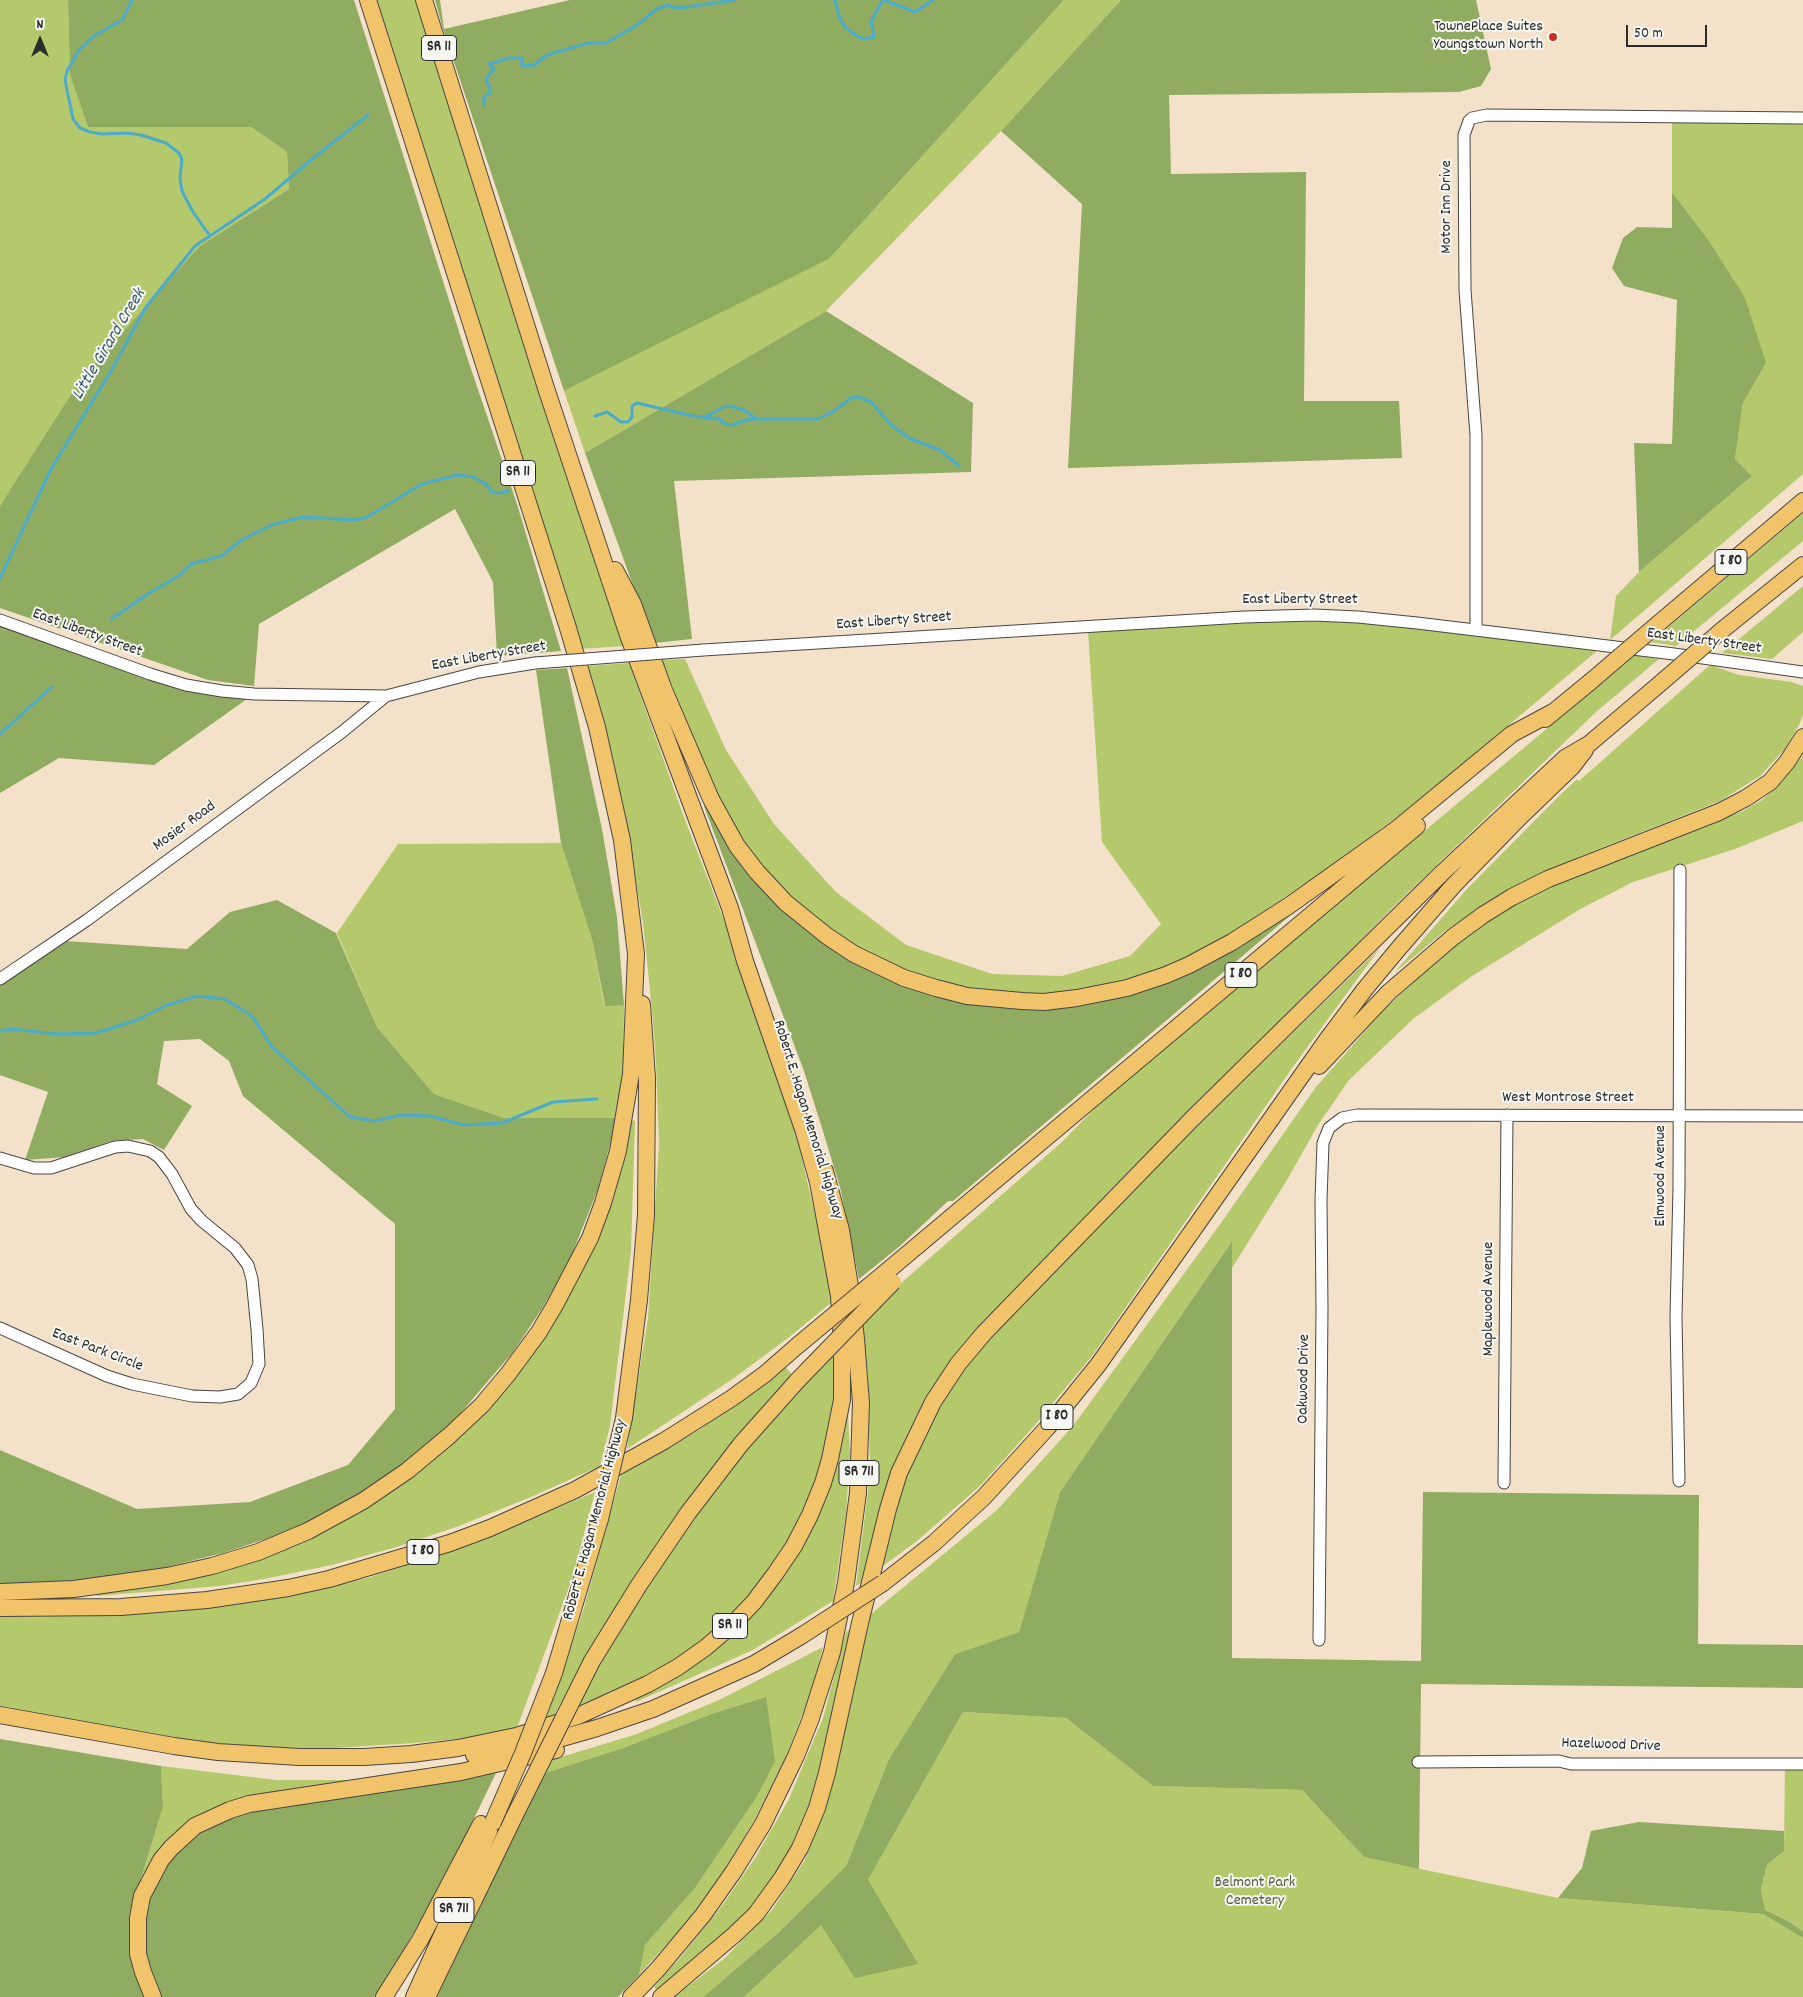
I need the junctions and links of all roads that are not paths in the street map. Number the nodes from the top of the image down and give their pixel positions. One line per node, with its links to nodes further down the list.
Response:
1 (368, 0): 18 (highway, SR 11)
2 (424, 0): 6 (highway, SR 11)
3 (1803, 118): 10 (street, Motor Inn Drive)
4 (1803, 487): 8 (highway)
5 (1803, 501): 8 (highway, I 80)
6 (592, 528): 13 (highway); 17 (highway, SR 11)
7 (1803, 565): 15 (highway, I 80, bridge)
8 (1695, 592): 13 (highway, I 80, bridge)
9 (0, 620): 12 (street, East Liberty Street)
10 (1476, 630): 11 (street, East Liberty Street); 12 (street, East Liberty Street, bridge)
11 (1803, 672)
12 (386, 696): 19 (street, Mosier Road)
13 (1553, 712): 26 (highway, I 80)
14 (1803, 737): 25 (highway)
15 (1589, 744): 25 (highway, I 80); 44 (highway)
16 (1680, 870): 21 (street, Elmwood Avenue)
17 (730, 908): 34 (highway, SR 11); 43 (highway, Robert E. Hagan Memorial Highway / SR 711)
18 (636, 954): 30 (highway, SR 11); 38 (highway, Robert E. Hagan Memorial Highway / SR 711, bridge)
19 (0, 979)
20 (1507, 1114): 21 (street, West Montrose Street); 23 (street, West Montrose Street); 29 (street, Maplewood Avenue)
21 (1679, 1115): 22 (street, West Montrose Street); 28 (street, Elmwood Avenue)
22 (1803, 1116)
23 (1334, 1123): 32 (street, Oakwood Drive)
24 (0, 1158): 27 (street, East Park Circle)
25 (1199, 1221): 33 (highway, I 80, bridge)
26 (893, 1274): 31 (highway, I 80, bridge); 42 (highway, bridge)
27 (0, 1328)
28 (1679, 1481)
29 (1504, 1483)
30 (0, 1592)
31 (0, 1608)
32 (1319, 1640)
33 (800, 1643): 35 (highway, I 80); 39 (highway)
34 (0, 1716)
35 (0, 1724)
36 (1418, 1762): 37 (street, Hazelwood Drive)
37 (1803, 1764)
38 (487, 1823): 40 (highway); 41 (highway, Robert E. Hagan Memorial Highway / SR 711)
39 (153, 1997)
40 (384, 1997)
41 (414, 1997)
42 (427, 1997)
43 (631, 1997)
44 (661, 1997)

